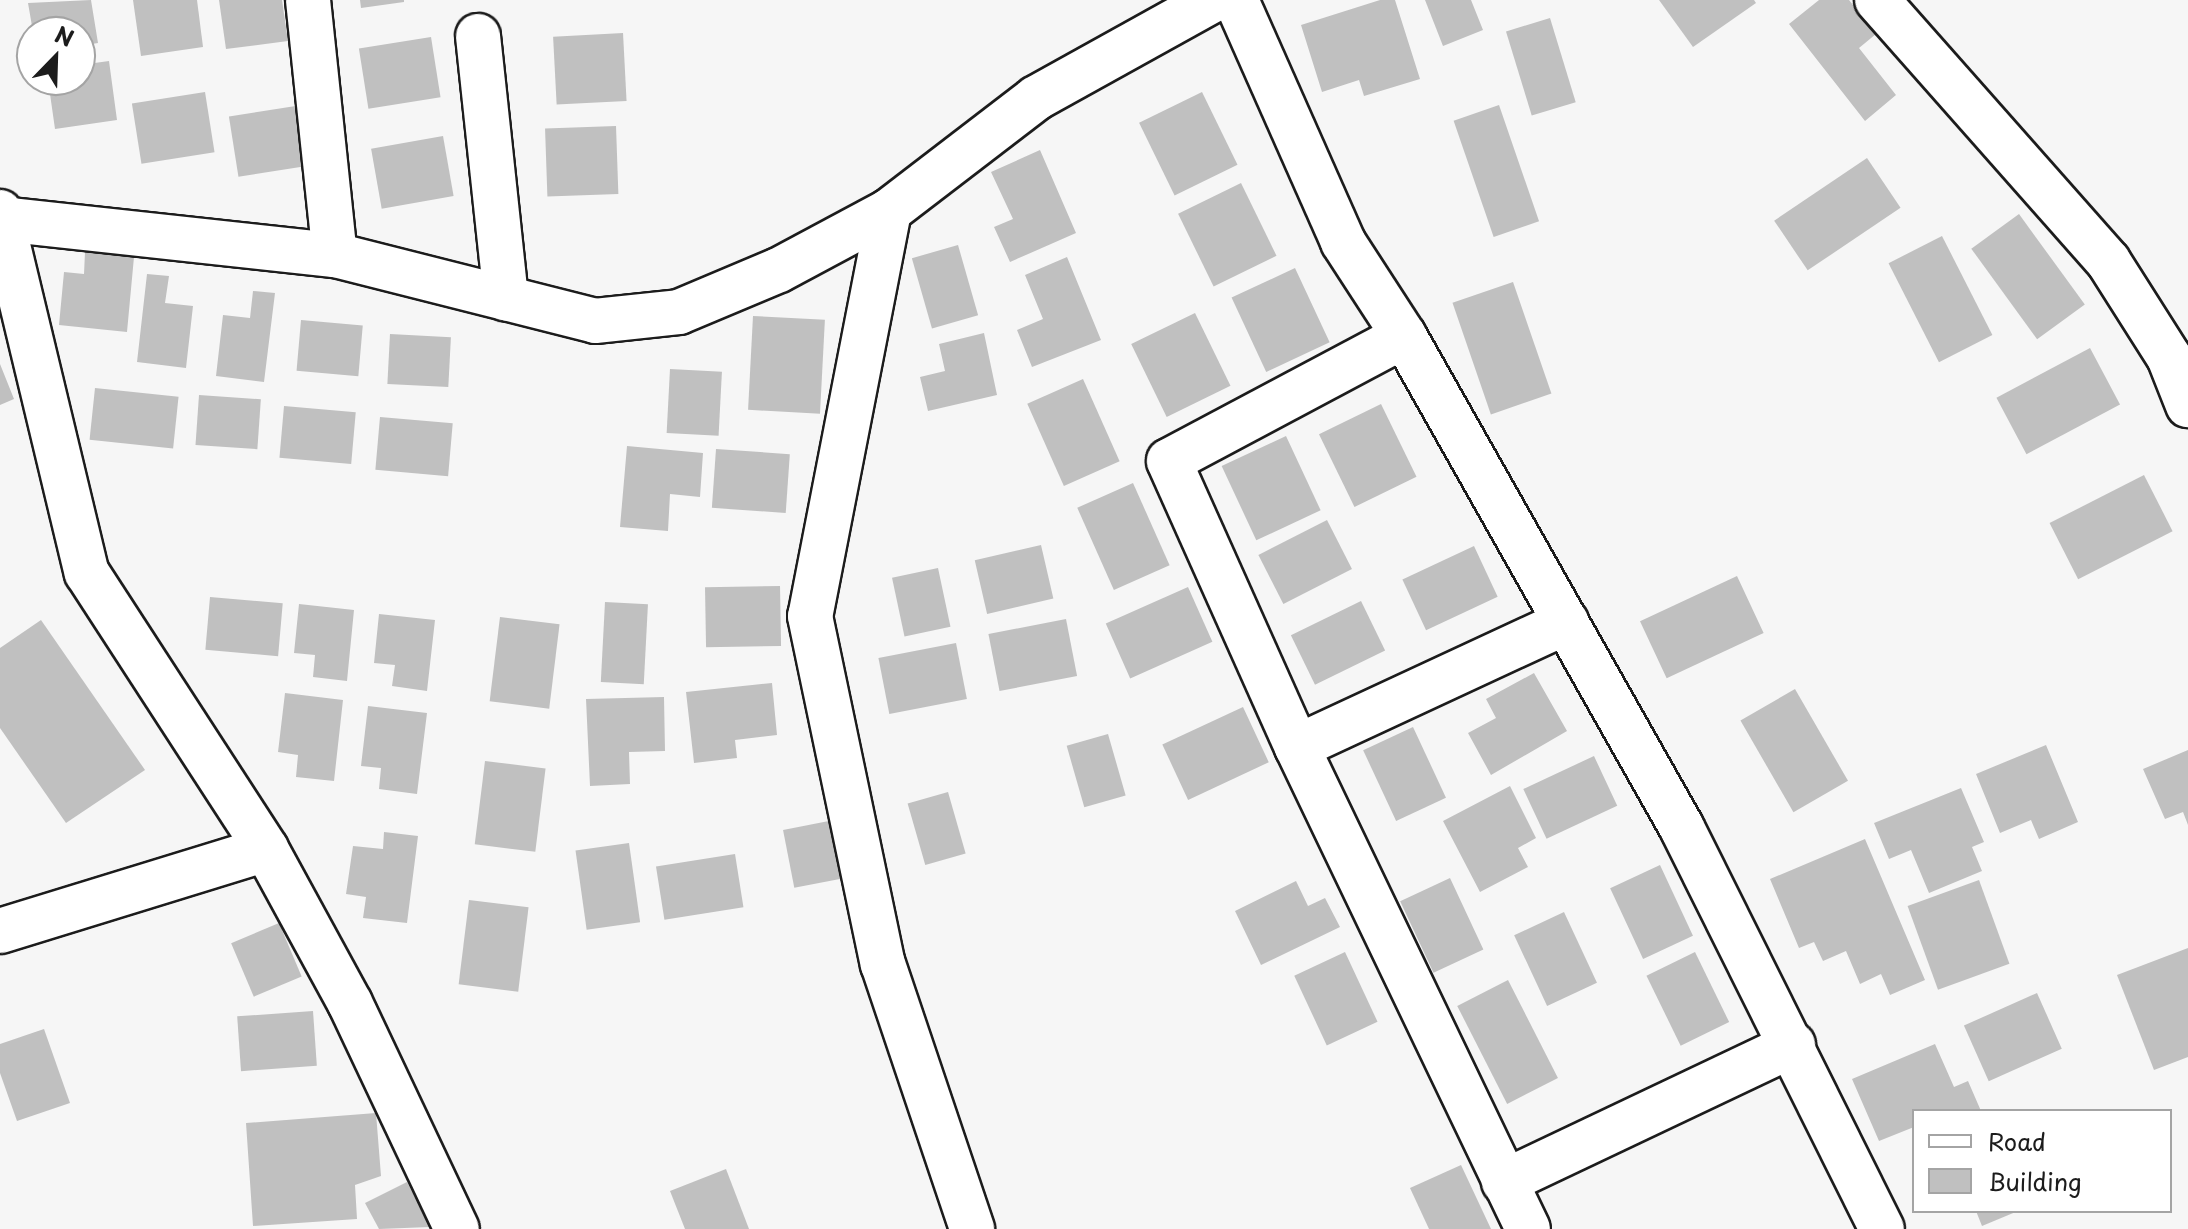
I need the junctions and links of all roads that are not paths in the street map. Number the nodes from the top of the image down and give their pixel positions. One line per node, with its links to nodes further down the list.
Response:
1 (308, 0): 8 (street)
2 (1213, 0): 6 (street)
3 (1236, 0): 10 (street)
4 (1877, 0): 11 (street)
5 (478, 36): 9 (street)
6 (889, 211): 9 (street); 20 (street)
7 (1, 215): 8 (street); 15 (street)
8 (335, 255): 9 (street)
9 (506, 299)
10 (1404, 336): 13 (street); 14 (street)
11 (2178, 354): 12 (street)
12 (2188, 405)
13 (1566, 622): 14 (street); 17 (street)
14 (1297, 747): 18 (street)
15 (266, 849): 16 (street); 19 (street)
16 (0, 931)
17 (1793, 1045): 18 (street); 22 (street)
18 (1504, 1182): 21 (street)
19 (457, 1229)
20 (972, 1229)
21 (1528, 1229)
22 (1882, 1229)

